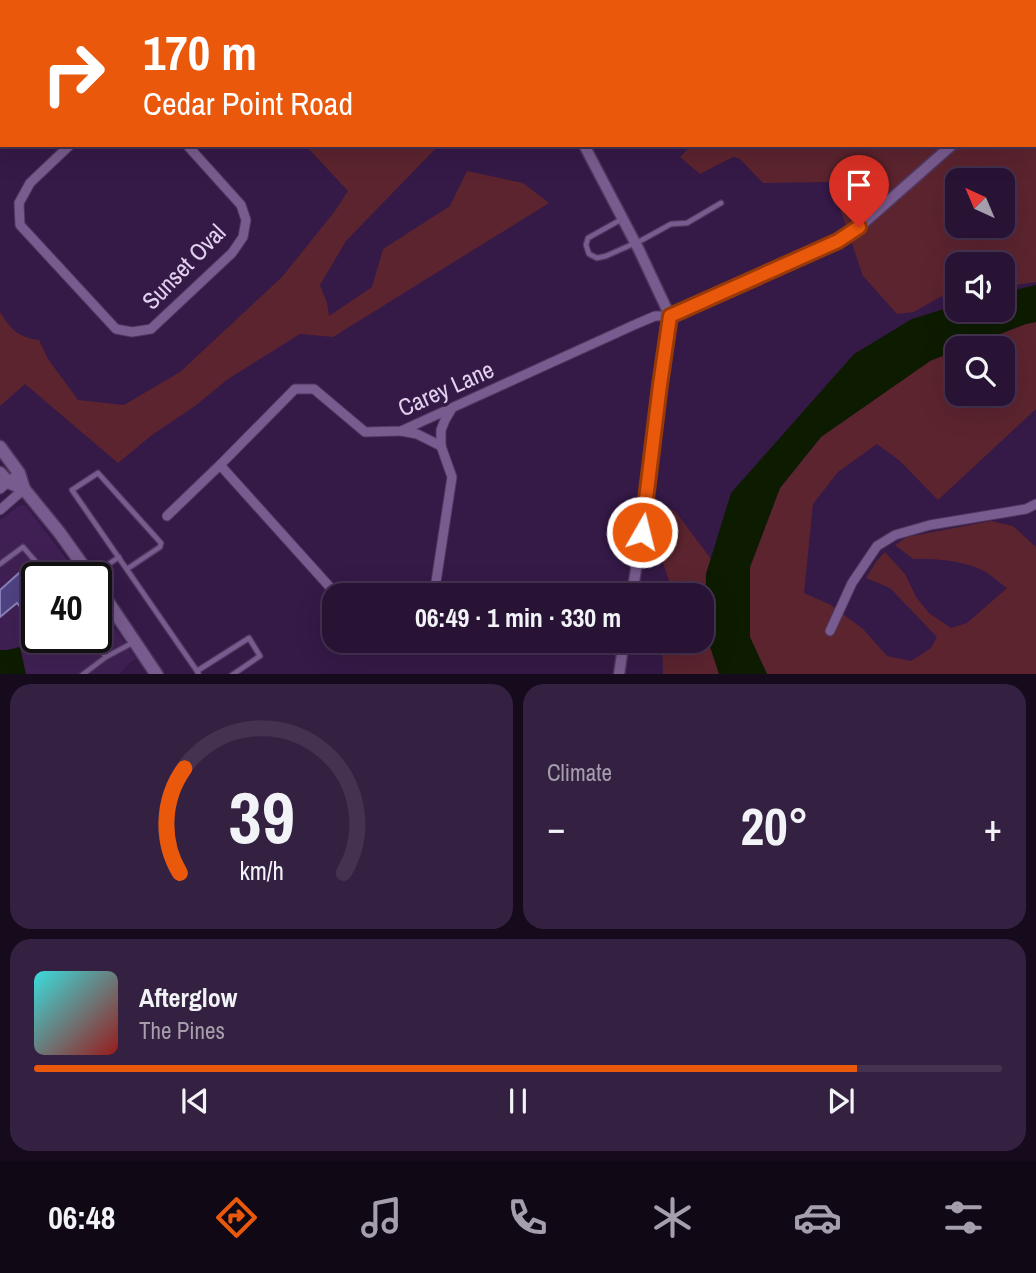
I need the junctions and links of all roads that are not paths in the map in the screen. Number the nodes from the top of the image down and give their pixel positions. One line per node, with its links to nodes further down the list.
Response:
1 (68, 147): 2 (street, Sunset Oval)
2 (189, 147)
3 (585, 147): 6 (street)
4 (950, 147): 8 (street)
5 (721, 203): 7 (lane)
6 (623, 219): 7 (street); 7 (lane)
7 (635, 242): 8 (street)
8 (670, 316): 9 (street, Carey Lane); 28 (street)
9 (452, 408): 10 (street, Carey Lane); 11 (street)
10 (401, 432): 11 (street); 13 (street, Carey Lane)
11 (441, 446): 27 (street)
12 (0, 447): 14 (main road)
13 (220, 465): 19 (street, Carey Lane); 26 (street)
14 (19, 473): 15 (street); 16 (main road)
15 (3, 482): 16 (main road)
16 (24, 489): 18 (street); 22 (main road)
17 (1036, 504): 30 (street)
18 (0, 510)
19 (167, 516)
20 (119, 557): 23 (lane); 25 (lane); 25 (lane)
21 (36, 562): 24 (lane)
22 (81, 562)
23 (112, 563)
24 (0, 564)
25 (127, 569): 35 (lane)
26 (326, 583)
27 (436, 583)
28 (634, 583)
29 (112, 607): 31 (main road)
30 (830, 631)
31 (135, 641): 34 (lane); 37 (main road)
32 (103, 653): 34 (lane)
33 (622, 653): 39 (street)
34 (106, 657): 36 (lane)
35 (198, 673): 38 (lane)
36 (82, 674)
37 (157, 674)
38 (232, 674)
39 (619, 674)

